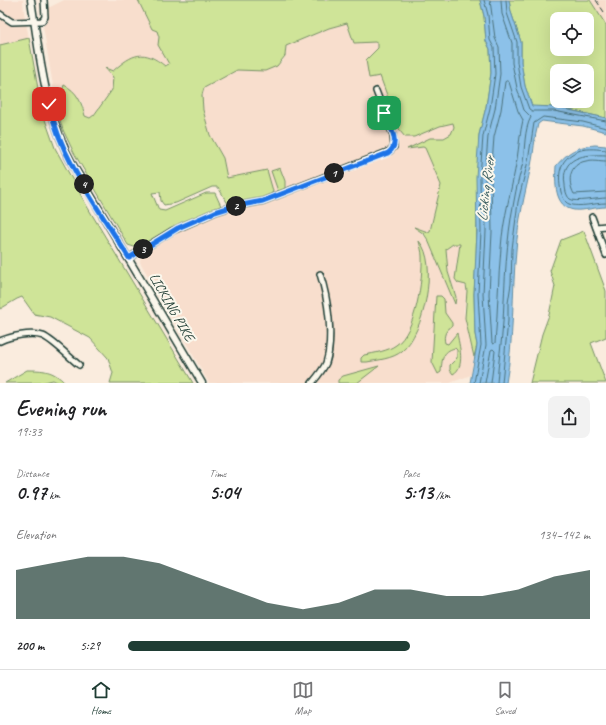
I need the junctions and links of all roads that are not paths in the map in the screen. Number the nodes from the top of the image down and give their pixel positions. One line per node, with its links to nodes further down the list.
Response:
1 (31, 0): 4 (main road, LICKING PIKE)
2 (44, 0): 4 (street)
3 (0, 14): 4 (street)
4 (34, 21): 10 (main road, LICKING PIKE)
5 (376, 91): 10 (street)
6 (592, 217): 8 (street)
7 (606, 226): 8 (street)
8 (596, 227): 9 (street)
9 (606, 255)
10 (129, 258): 14 (main road, LICKING PIKE)
11 (320, 274): 15 (street)
12 (0, 341): 13 (street)
13 (79, 365)
14 (202, 383)
15 (312, 383)

